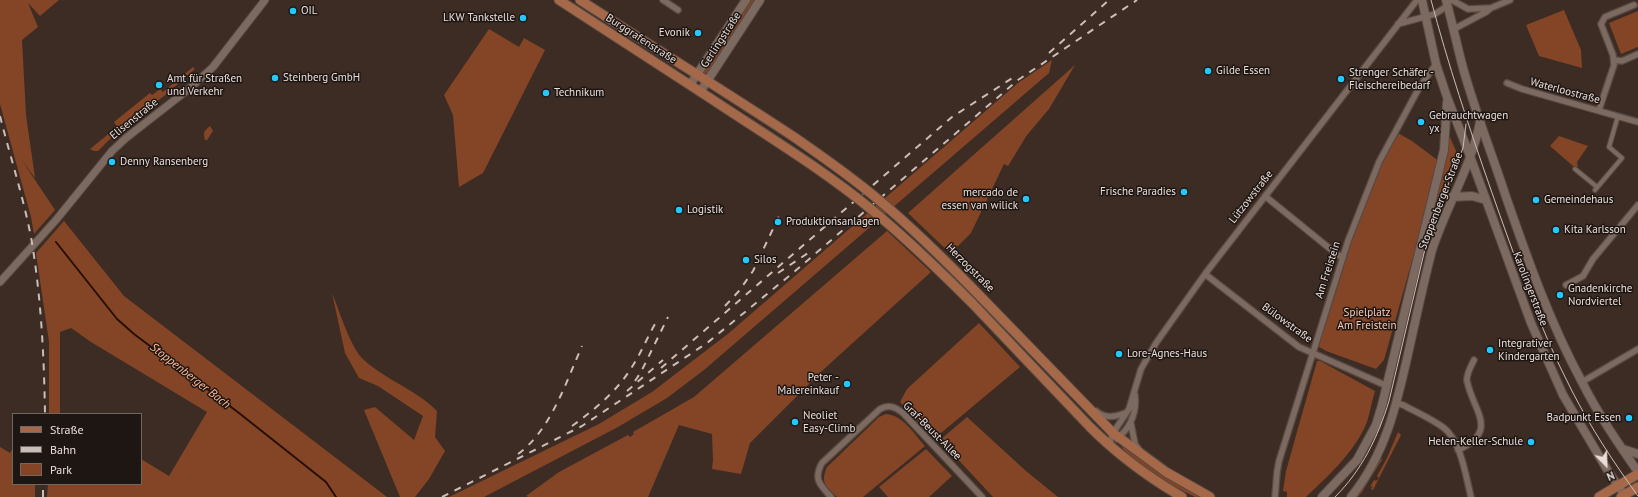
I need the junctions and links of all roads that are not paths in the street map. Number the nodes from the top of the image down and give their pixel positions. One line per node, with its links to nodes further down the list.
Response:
1 (265, 0): 39 (street, Elisenstraße)
2 (559, 0): 23 (main road, Burggrafenstraße)
3 (580, 0): 20 (main road, Burggrafenstraße)
4 (663, 0): 13 (street)
5 (746, 0): 20 (main road, Gerlingstraße)
6 (760, 0): 21 (main road, Gerlingstraße)
7 (1417, 0): 15 (street, Lützowstraße)
8 (1422, 0): 14 (main road, Stoppenberger Straße)
9 (1510, 0): 12 (street)
10 (1448, 2): 12 (street); 14 (street); 16 (main road, Stoppenberger Straße)
11 (1634, 5): 18 (street)
12 (1491, 8): 16 (street)
13 (678, 10)
14 (1425, 16): 15 (street); 19 (main road, Stoppenberger Straße)
15 (1398, 24): 33 (street, Lützowstraße)
16 (1454, 29): 28 (main road, Stoppenberger Straße)
17 (1638, 54): 18 (street)
18 (1614, 60): 26 (street)
19 (1436, 64): 25 (main road, Stoppenberger Straße); 37 (street, Am Freistein)
20 (697, 75): 21 (main road, Herzogstraße); 23 (main road, Gerlingstraße)
21 (708, 81): 24 (main road, Gerlingstraße); 47 (main road, Herzogstraße, bridge)
22 (1507, 83): 26 (street, Waterloostraße)
23 (690, 85): 24 (main road, Herzogstraße)
24 (700, 92): 52 (main road, Herzogstraße, bridge)
25 (1448, 100): 29 (main road, Stoppenberger Straße); 45 (main road, Stoppenberger Straße)
26 (1599, 110): 27 (street, Waterloostraße)
27 (1618, 116): 30 (street, Waterloostraße); 32 (street)
28 (1480, 121): 31 (main road, Stoppenberger Straße); 44 (main road, Karolingerstraße)
29 (1457, 122): 31 (main road, Karolingerstraße)
30 (1638, 122)
31 (1470, 156): 34 (main road, Stoppenberger Straße); 35 (main road, Karolingerstraße)
32 (1574, 169)
33 (1265, 196): 37 (street); 38 (street, Lützowstraße)
34 (1452, 197): 35 (main road); 48 (main road, Stoppenberger Straße)
35 (1486, 200): 58 (main road, Karolingerstraße)
36 (1638, 205): 40 (street)
37 (1343, 258): 42 (street, Am Freistein)
38 (1205, 274): 42 (street, Bülowstraße); 46 (street, Lützowstraße)
39 (0, 282)
40 (1566, 285)
41 (1638, 349): 44 (street)
42 (1313, 354): 45 (street, Bülowstraße); 65 (street, Am Freistein)
43 (1474, 360): 54 (street)
44 (1582, 382): 53 (main road, Karolingerstraße)
45 (1388, 386): 66 (main road, Stoppenberger Straße)
46 (1135, 391): 49 (street, Lützowstraße); 50 (street, Lützowstraße)
47 (1074, 395): 49 (street); 51 (main road, Herzogstraße)
48 (1396, 403): 54 (street); 67 (main road, Stoppenberger Straße)
49 (1125, 413): 51 (street, Lützowstraße)
50 (1130, 424): 51 (street, Lützowstraße); 55 (street)
51 (1115, 435): 52 (street, Lützowstraße); 55 (main road, Herzogstraße)
52 (1109, 445): 63 (main road, Herzogstraße)
53 (1623, 449): 56 (main road); 57 (main road, Karolingerstraße)
54 (1458, 450): 68 (street)
55 (1142, 454): 64 (main road, Herzogstraße)
56 (1638, 454)
57 (1638, 473): 58 (main road)
58 (1618, 485): 60 (main road, Karolingerstraße); 69 (main road)
59 (1638, 487): 60 (main road)
60 (1624, 496)
61 (831, 497): 62 (street, Graf-Beust-Allee)
62 (982, 497)
63 (1182, 497)
64 (1210, 497)
65 (1275, 497)
66 (1322, 497)
67 (1351, 497)
68 (1471, 497)
69 (1599, 497)

